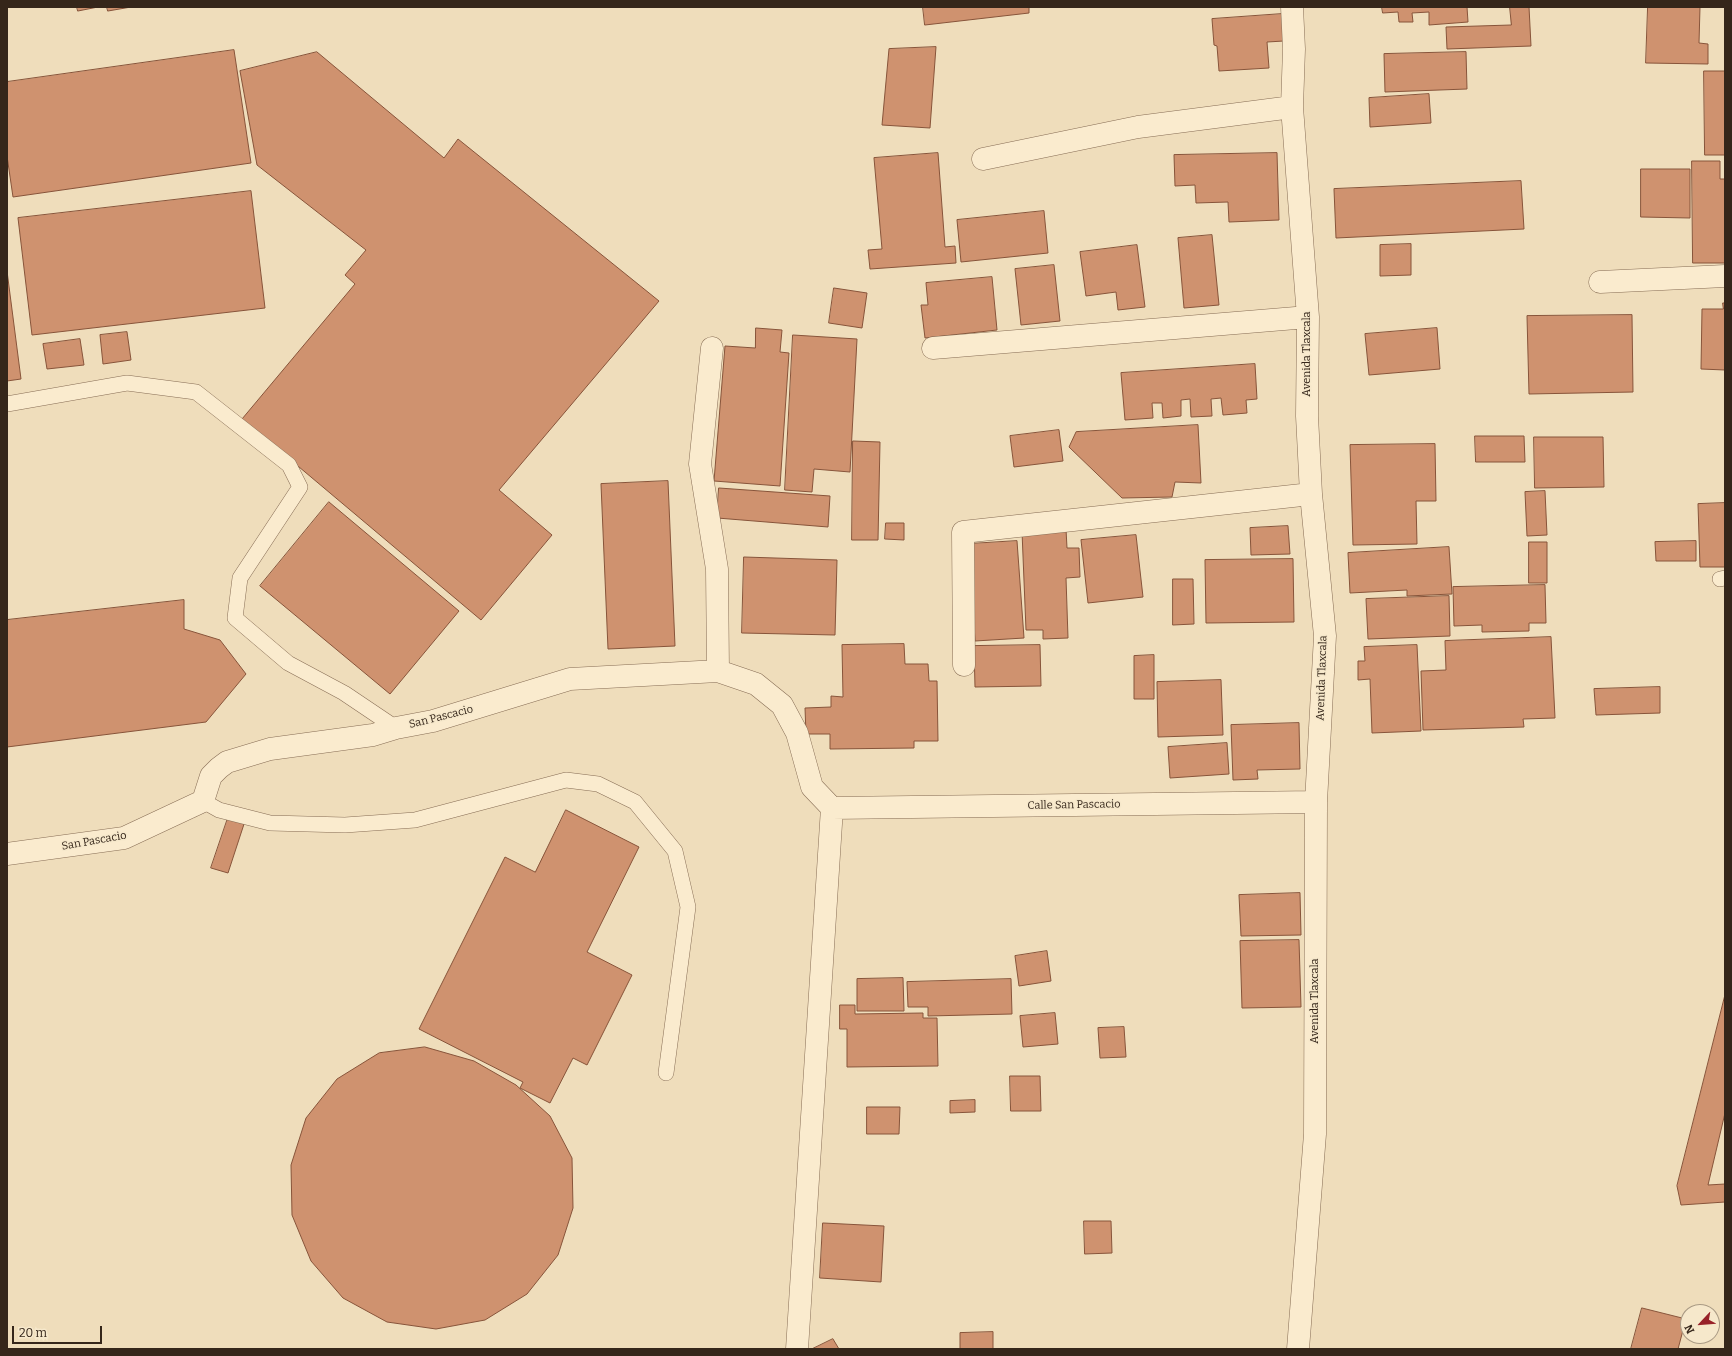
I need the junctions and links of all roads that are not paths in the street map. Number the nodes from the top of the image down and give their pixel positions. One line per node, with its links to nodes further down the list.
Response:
1 (1292, 7): 2 (street, Avenida Tlaxcala)
2 (1292, 107): 3 (street); 6 (street, Avenida Tlaxcala)
3 (983, 159)
4 (1725, 276): 5 (street)
5 (1600, 282)
6 (1308, 317): 8 (street); 10 (street, Avenida Tlaxcala)
7 (712, 348): 12 (street)
8 (933, 348)
9 (7, 404): 13 (lane)
10 (1311, 494): 11 (street); 15 (street, Avenida Tlaxcala)
11 (964, 665)
12 (718, 671): 13 (street, San Pascacio); 16 (street, San Pascacio)
13 (396, 728): 14 (street, San Pascacio)
14 (203, 801): 17 (street, San Pascacio); 18 (lane)
15 (1316, 802): 16 (street, Calle San Pascacio); 20 (street, Avenida Tlaxcala)
16 (832, 808): 19 (street)
17 (7, 854)
18 (666, 1073)
19 (797, 1349)
20 (1298, 1349)

